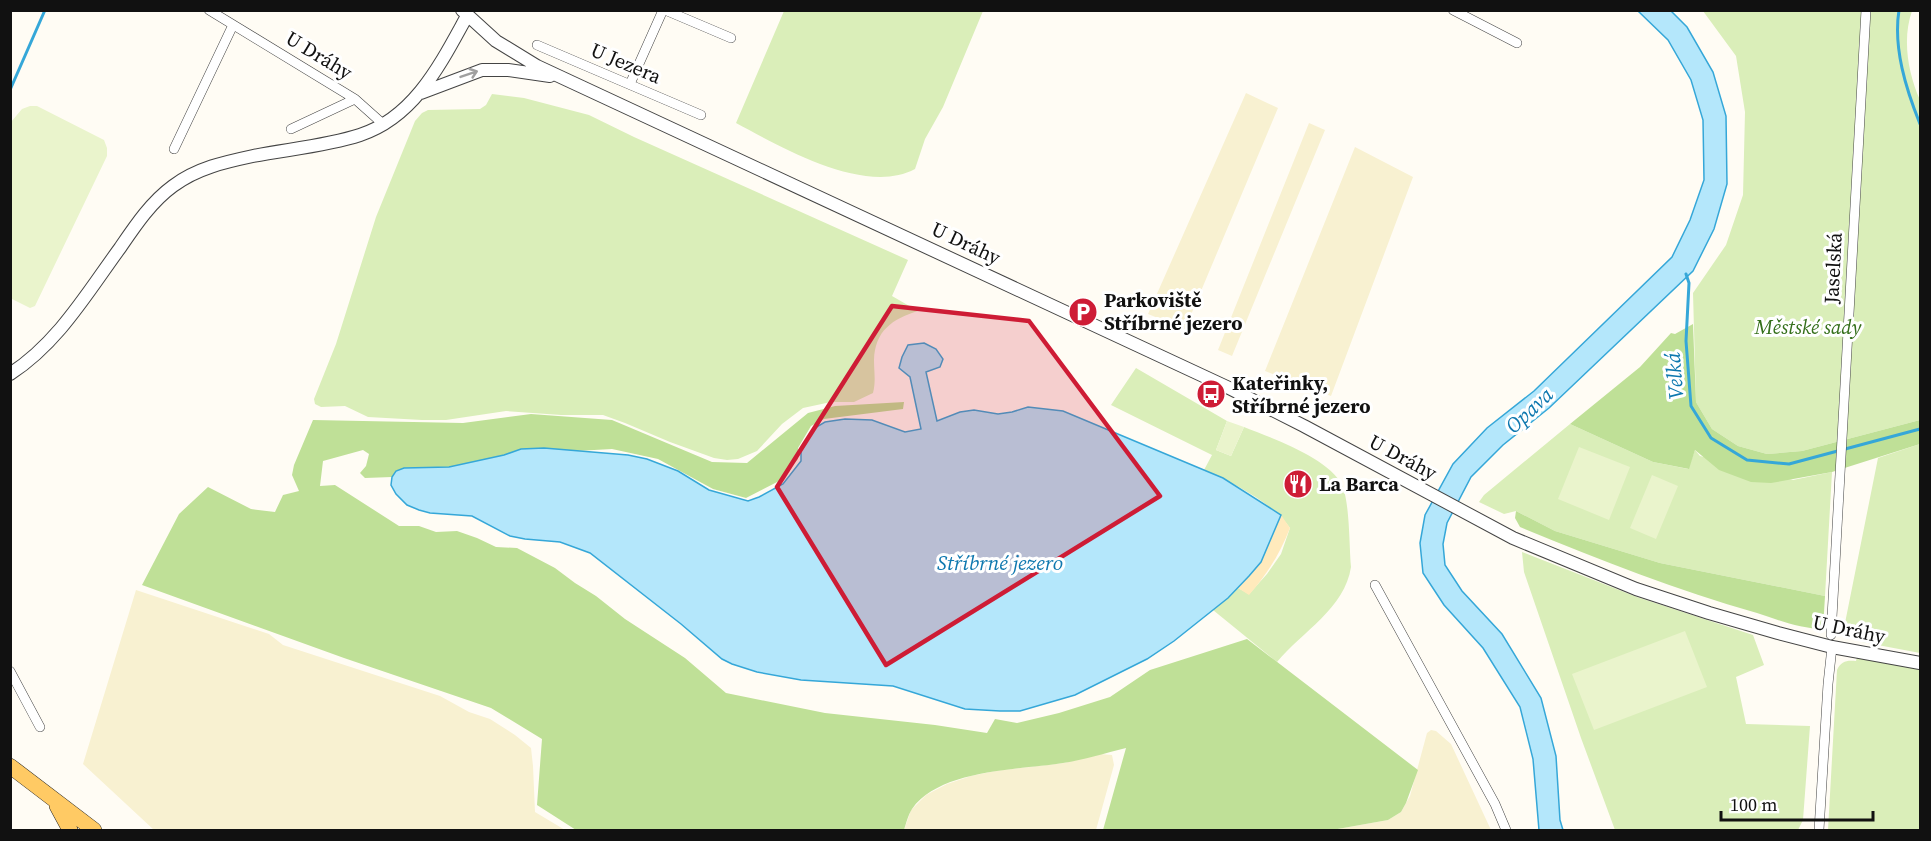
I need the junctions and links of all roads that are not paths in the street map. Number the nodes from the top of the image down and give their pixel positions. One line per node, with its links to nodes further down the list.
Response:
1 (209, 10): 6 (street, U Dráhy)
2 (664, 10): 7 (street); 11 (street)
3 (1453, 10): 8 (street)
4 (1866, 10): 20 (street, Jaselská)
5 (466, 12): 10 (street, U Dráhy); 12 (street, U Dráhy)
6 (233, 25): 13 (street, U Dráhy); 17 (street)
7 (731, 38)
8 (1517, 43)
9 (537, 45): 11 (street, U Jezera)
10 (561, 77): 12 (street, U Dráhy, one-way to 10); 20 (street, U Dráhy)
11 (630, 84): 14 (street, U Jezera)
12 (421, 93): 15 (street, U Dráhy)
13 (355, 99): 15 (street, U Dráhy); 16 (street, U Dráhy)
14 (702, 116)
15 (383, 124): 18 (street, U Dráhy)
16 (291, 129)
17 (174, 149)
18 (10, 374)
19 (1375, 585): 29 (street)
20 (1831, 641): 21 (street, U Dráhy); 26 (street, Jaselská)
21 (1920, 663)
22 (10, 671): 23 (street)
23 (40, 727)
24 (10, 766): 25 (main road)
25 (48, 794): 27 (main road); 28 (main road)
26 (1818, 830)
27 (70, 831)
28 (94, 831)
29 (1506, 831)

